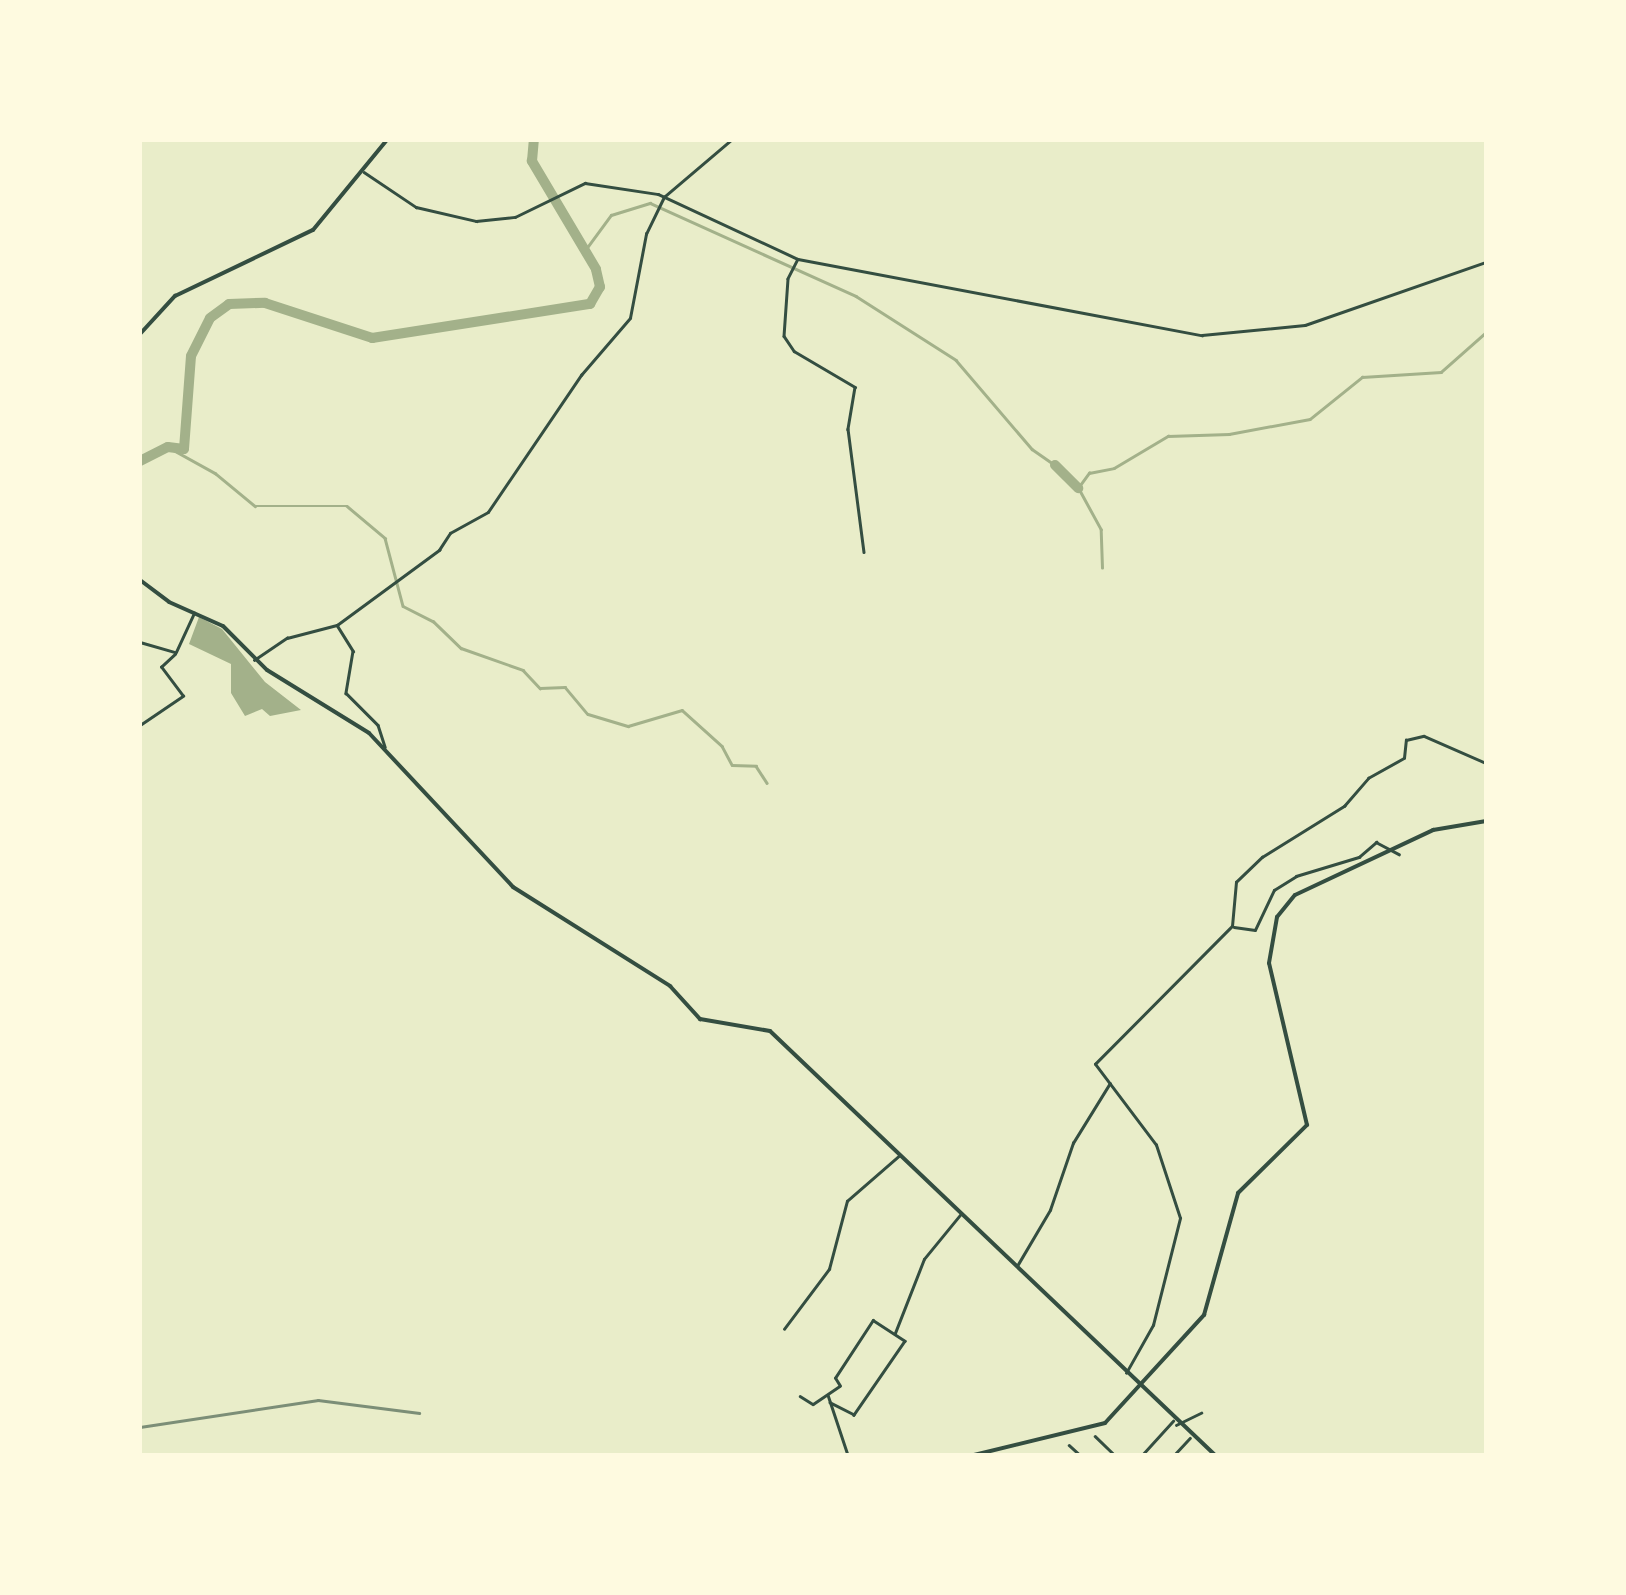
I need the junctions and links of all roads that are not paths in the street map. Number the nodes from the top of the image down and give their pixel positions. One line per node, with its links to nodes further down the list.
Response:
1 (387, 140): 3 (main road)
2 (731, 140): 4 (street)
3 (362, 170): 4 (street); 7 (main road)
4 (664, 197): 5 (street); 11 (street)
5 (798, 259): 6 (street); 8 (street)
6 (1486, 262)
7 (140, 334)
8 (864, 552)
9 (140, 580): 10 (main road)
10 (194, 613): 13 (street); 14 (main road)
11 (337, 625): 14 (street); 16 (street)
12 (140, 642): 13 (street)
13 (176, 652): 15 (street)
14 (254, 660): 16 (main road)
15 (140, 725)
16 (385, 748): 22 (main road)
17 (1486, 764): 20 (street)
18 (1486, 821): 19 (main road)
19 (1398, 850): 20 (street); 28 (main road)
20 (1232, 926): 21 (street)
21 (1111, 1082): 24 (street); 27 (street)
22 (901, 1154): 23 (main road); 25 (street)
23 (961, 1214): 24 (main road); 26 (street)
24 (1016, 1267): 27 (main road)
25 (784, 1329)
26 (895, 1333): 29 (street); 31 (street)
27 (1126, 1373): 28 (main road)
28 (1140, 1386): 33 (main road); 37 (main road)
29 (827, 1394): 30 (street); 31 (street)
30 (800, 1396)
31 (830, 1403): 39 (street)
32 (1201, 1413): 33 (street)
33 (1175, 1423): 35 (main road); 41 (street)
34 (1095, 1436): 38 (street)
35 (1190, 1438): 42 (street); 43 (main road)
36 (1069, 1445): 40 (street)
37 (976, 1454)
38 (1112, 1454)
39 (848, 1455)
40 (1080, 1455)
41 (1142, 1455)
42 (1174, 1455)
43 (1215, 1455)

